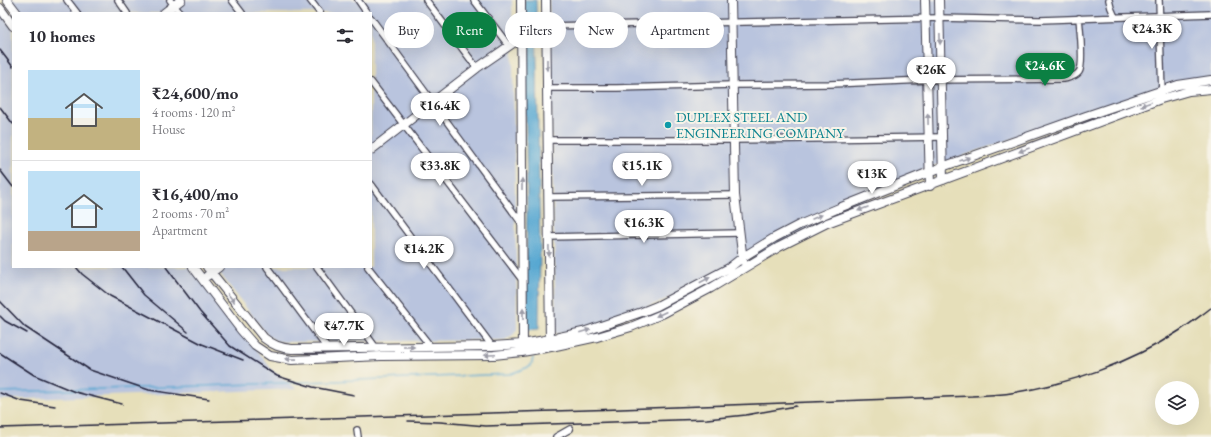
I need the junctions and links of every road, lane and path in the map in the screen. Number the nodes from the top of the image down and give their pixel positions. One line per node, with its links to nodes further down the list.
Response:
1 (7, 0): 19 (street)
2 (67, 0): 20 (street)
3 (118, 0): 21 (street)
4 (182, 0): 17 (street)
5 (232, 0): 24 (street)
6 (310, 0): 25 (street)
7 (358, 0): 26 (street)
8 (426, 0): 43 (street)
9 (474, 0): 39 (street)
10 (521, 0): 27 (street)
11 (546, 0): 28 (street)
12 (731, 0): 36 (street)
13 (925, 0): 32 (street)
14 (939, 0): 33 (street)
15 (1109, 0): 31 (street)
16 (1158, 0): 30 (street)
17 (172, 3): 22 (street); 23 (street)
18 (0, 8): 37 (street)
19 (16, 12)
20 (77, 12)
21 (126, 12)
22 (165, 12)
23 (179, 12)
24 (241, 12)
25 (319, 12)
26 (366, 12)
27 (521, 12)
28 (546, 12)
29 (1211, 14): 30 (street)
30 (1159, 16): 31 (street); 51 (street)
31 (1116, 17): 34 (street)
32 (926, 18): 33 (street); 36 (street); 44 (street)
33 (939, 18): 34 (street); 45 (street, one-way to 45)
34 (1079, 18): 45 (street)
35 (372, 19): 53 (street)
36 (732, 22): 38 (street); 48 (street)
37 (12, 25)
38 (566, 26)
39 (505, 41)
40 (506, 48): 43 (street)
41 (522, 48): 67 (street, one-way to 41)
42 (546, 48): 49 (street, one-way to 49)
43 (477, 68): 53 (street)
44 (927, 80): 45 (street); 48 (street); 56 (street, one-way to 44)
45 (940, 80): 55 (street)
46 (1211, 80): 51 (street)
47 (372, 83): 54 (street)
48 (733, 85): 49 (street); 58 (street)
49 (547, 88): 57 (street)
50 (1211, 89): 52 (street)
51 (1162, 90): 52 (street); 60 (street, one-way to 51)
52 (1163, 98): 62 (street, one-way to 62)
53 (433, 102): 54 (street); 67 (street)
54 (403, 125): 59 (street); 78 (street)
55 (942, 137): 56 (street); 60 (street)
56 (929, 138): 58 (street); 61 (street)
57 (548, 140): 58 (street); 66 (street)
58 (734, 140): 65 (street)
59 (372, 149)
60 (942, 167): 61 (street); 62 (street)
61 (930, 172): 64 (street); 70 (street, one-way to 61)
62 (943, 180): 64 (street)
63 (372, 185): 80 (street)
64 (930, 186): 75 (street, one-way to 75)
65 (735, 195): 66 (street); 68 (street)
66 (548, 197): 69 (street)
67 (522, 225): 78 (street)
68 (739, 233): 69 (street); 70 (street)
69 (548, 237): 79 (street, one-way to 79)
70 (743, 257): 75 (street); 79 (street, one-way to 70)
71 (194, 268): 77 (street)
72 (268, 268): 83 (street)
73 (318, 268): 81 (street)
74 (369, 268): 82 (street)
75 (744, 268): 79 (street, one-way to 79)
76 (209, 270): 77 (street); 83 (street, one-way to 83)
77 (202, 279): 85 (street, one-way to 77)
78 (523, 281): 84 (street, one-way to 78)
79 (549, 344): 84 (street)
80 (492, 346): 82 (street); 84 (street)
81 (376, 347): 82 (street, one-way to 82); 83 (street); 85 (street)
82 (430, 347)
83 (327, 348)
84 (526, 348): 85 (street, one-way to 85)
85 (381, 356)
86 (570, 429): 89 (street)
87 (358, 430): 88 (street)
88 (358, 437)
89 (556, 437)

